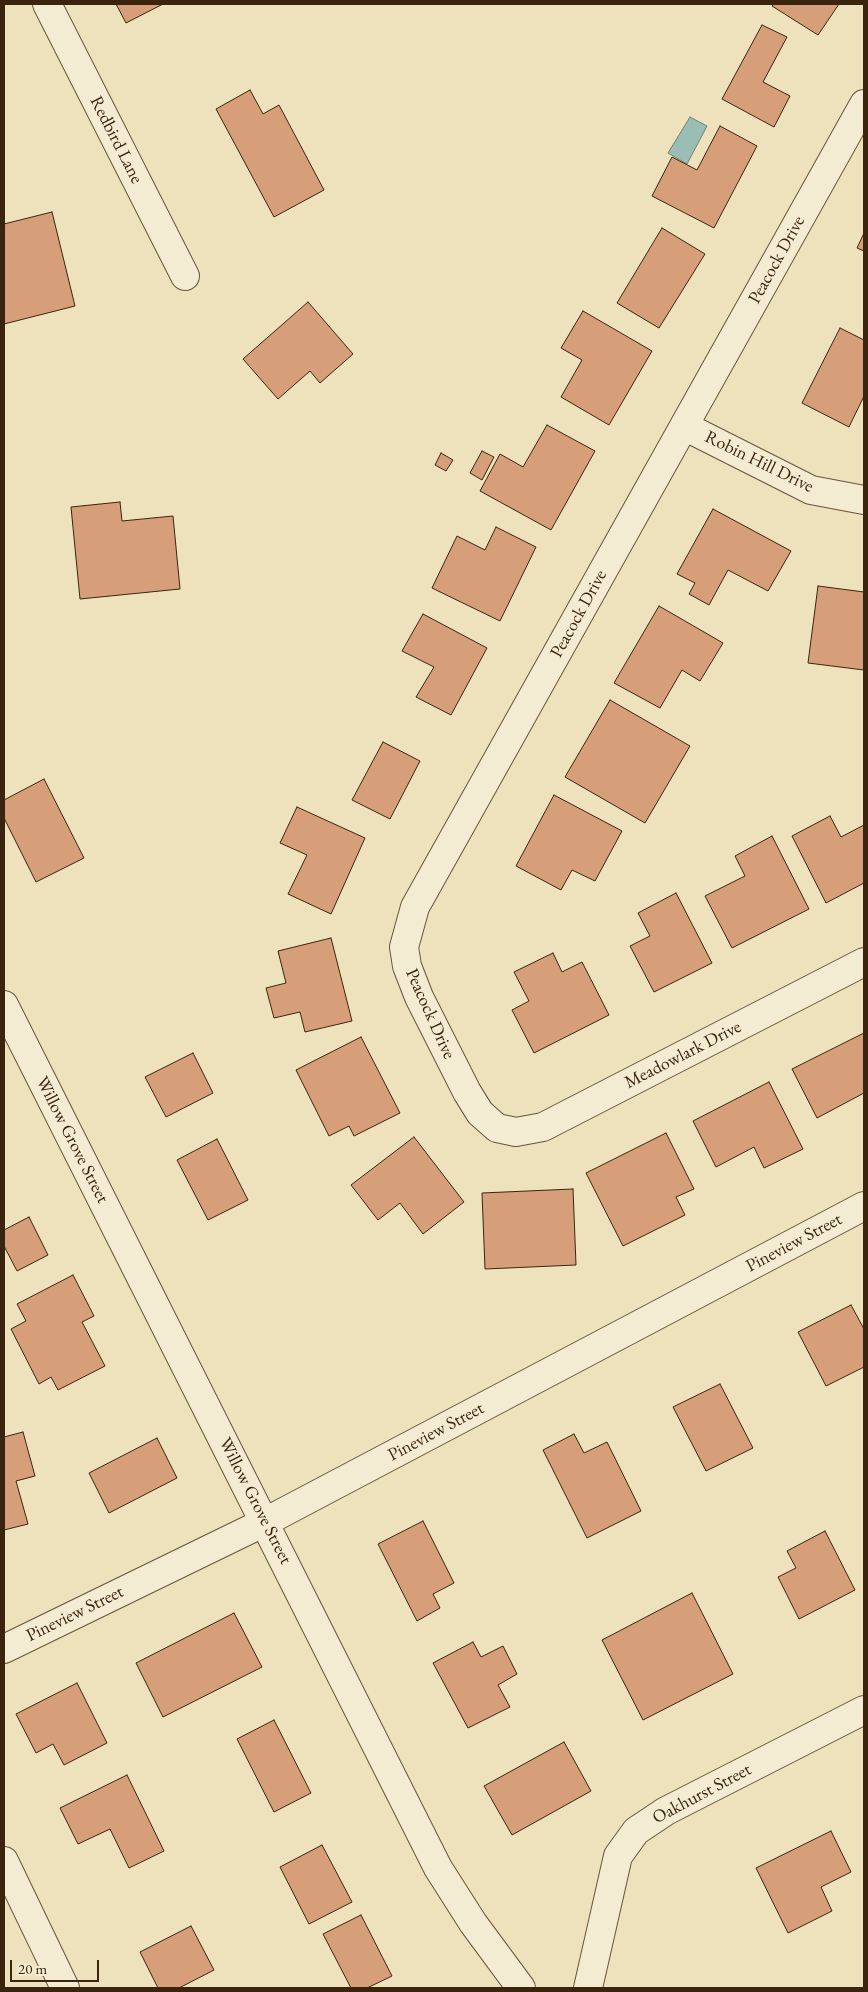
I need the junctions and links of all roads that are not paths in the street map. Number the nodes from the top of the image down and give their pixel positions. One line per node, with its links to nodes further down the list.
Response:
1 (47, 4): 3 (street, Redbird Lane)
2 (864, 104): 4 (street, Peacock Drive)
3 (185, 276)
4 (684, 426): 5 (street, Robin Hill Drive); 8 (street, Peacock Drive)
5 (864, 500)
6 (864, 962): 8 (street, Meadowlark Drive)
7 (4, 1005): 10 (street, Willow Grove Street)
8 (497, 1128)
9 (864, 1206): 10 (street, Pineview Street)
10 (265, 1522): 11 (street, Pineview Street); 15 (street, Willow Grove Street)
11 (4, 1649)
12 (864, 1710): 16 (street, Oakhurst Street)
13 (4, 1861): 14 (street)
14 (65, 1988)
15 (521, 1988)
16 (588, 1988)

